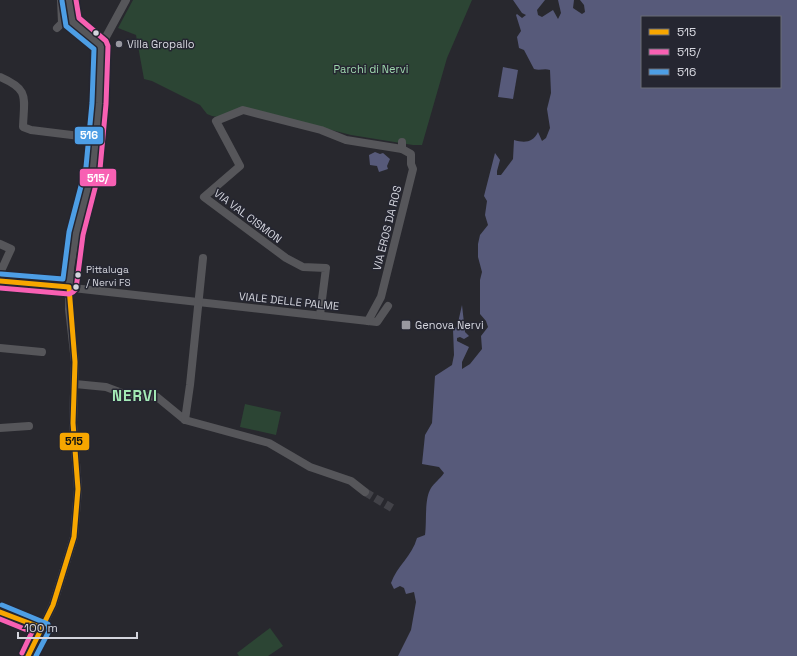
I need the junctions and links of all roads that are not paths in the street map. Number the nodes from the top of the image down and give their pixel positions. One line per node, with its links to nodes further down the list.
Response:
1 (61, 0): 4 (street)
2 (69, 0): 5 (street)
3 (126, 0): 5 (street)
4 (57, 28)
5 (101, 46): 8 (street)
6 (0, 77): 8 (street)
7 (216, 121): 16 (street, VIA VAL CISMON); 17 (street, VIA EROS DA ROS)
8 (96, 138): 13 (street)
9 (0, 244): 11 (street)
10 (203, 258): 14 (street)
11 (0, 272)
12 (4, 282): 13 (street, VIALE DELLE PALME)
13 (66, 287): 14 (street, VIALE DELLE PALME); 20 (street)
14 (198, 302): 16 (street, VIALE DELLE PALME); 21 (street)
15 (388, 306): 17 (street, VIALE DELLE PALME)
16 (320, 316): 17 (street, VIALE DELLE PALME)
17 (368, 321)
18 (0, 348): 19 (street)
19 (42, 352)
20 (75, 384): 21 (street); 26 (street)
21 (185, 420): 24 (street)
22 (29, 426): 23 (street)
23 (0, 428)
24 (365, 492)
25 (0, 612): 26 (street)
26 (42, 628): 27 (street)
27 (28, 656)

